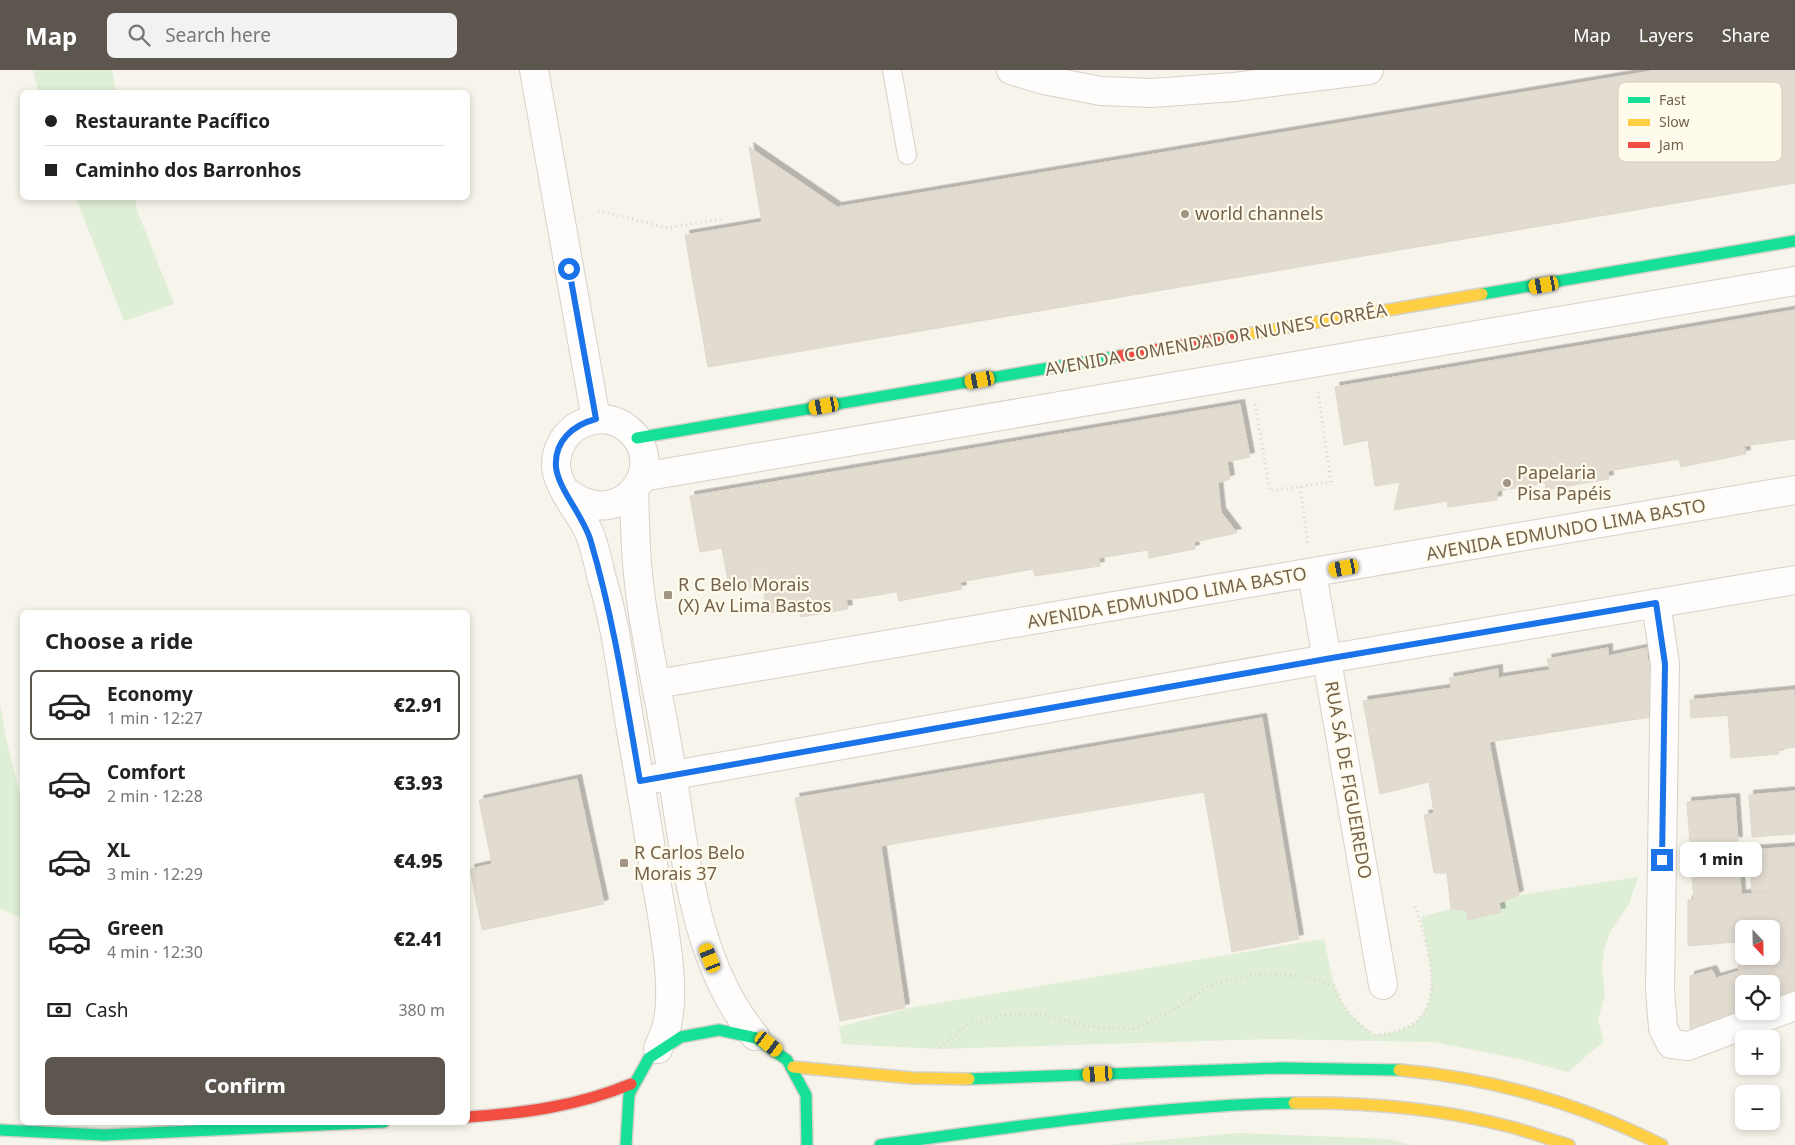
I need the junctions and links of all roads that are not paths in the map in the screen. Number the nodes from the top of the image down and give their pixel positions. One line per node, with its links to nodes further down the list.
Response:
1 (534, 70): 8 (street)
2 (892, 70): 5 (lane)
3 (1011, 70): 4 (street)
4 (1369, 70)
5 (906, 155)
6 (1795, 241): 9 (street, AVENIDA COMENDADOR NUNES CORRÊA)
7 (1795, 282): 10 (street, AVENIDA COMENDADOR NUNES CORRÊA)
8 (596, 419): 9 (street); 12 (street)
9 (637, 438): 10 (street)
10 (638, 484): 12 (street); 17 (street)
11 (1795, 490): 13 (street, AVENIDA EDMUNDO LIMA BASTO)
12 (567, 492): 19 (street)
13 (1312, 574): 16 (street, RUA SÁ DE FIGUEIREDO); 17 (street, AVENIDA EDMUNDO LIMA BASTO)
14 (1795, 580): 15 (street)
15 (1656, 603): 16 (street); 21 (street)
16 (1326, 659): 18 (street); 20 (street, RUA SÁ DE FIGUEIREDO)
17 (656, 684): 18 (street)
18 (672, 776): 19 (street); 22 (street)
19 (640, 781): 23 (street)
20 (1383, 985)
21 (1795, 1006)
22 (755, 1036): 23 (street); 24 (street)
23 (658, 1049): 25 (street)
24 (793, 1067): 30 (street); 33 (street)
25 (631, 1084): 26 (street); 29 (street)
26 (470, 1117)
27 (319, 1125): 28 (street)
28 (0, 1130)
29 (626, 1145)
30 (807, 1145)
31 (880, 1145): 32 (street)
32 (1569, 1145)
33 (1662, 1145)

